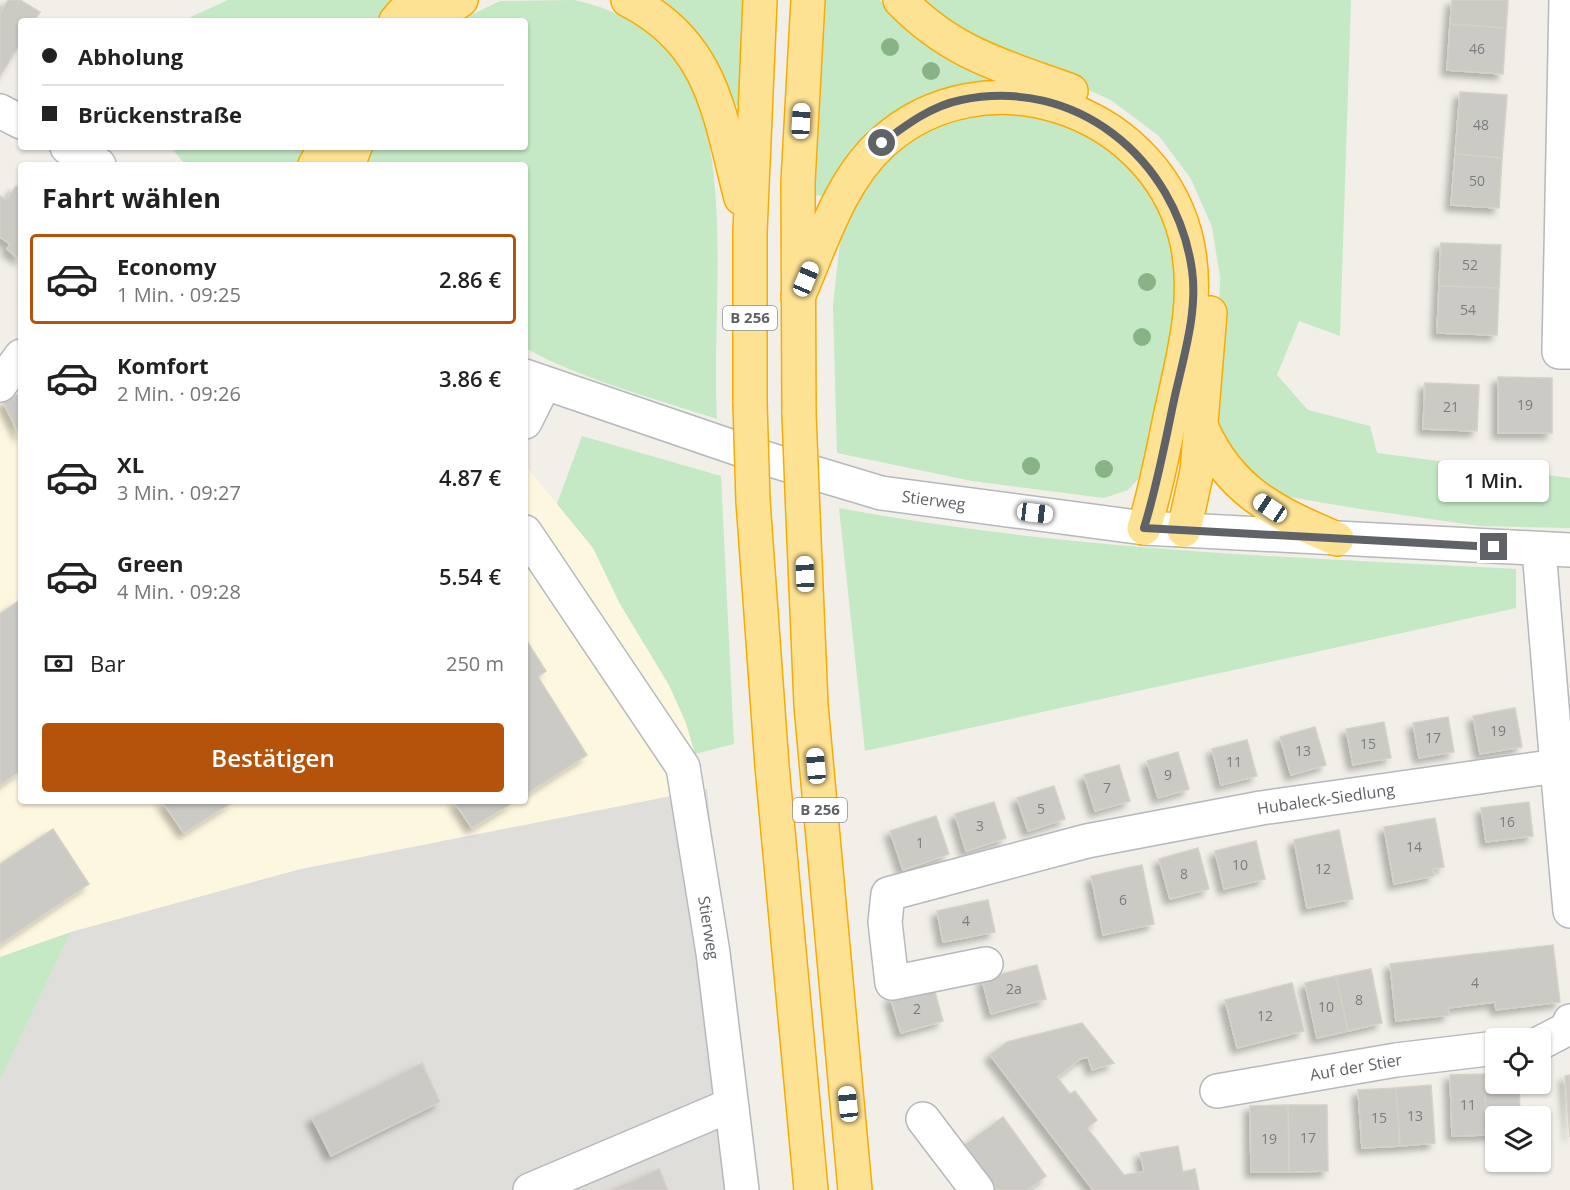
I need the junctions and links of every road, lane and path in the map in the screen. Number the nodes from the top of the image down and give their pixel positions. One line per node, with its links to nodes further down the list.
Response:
1 (414, 0): 8 (highway)
2 (461, 0): 9 (highway)
3 (628, 0): 14 (highway)
4 (760, 0): 14 (highway, B 256)
5 (808, 0): 15 (highway, B 256)
6 (900, 0): 21 (highway)
7 (1566, 0): 16 (street)
8 (399, 18)
9 (434, 18)
10 (0, 111): 11 (street)
11 (18, 120)
12 (72, 150): 13 (street)
13 (94, 162)
14 (750, 232): 38 (highway, B 256, bridge)
15 (798, 297): 22 (highway); 39 (highway, B 256, bridge)
16 (1565, 352)
17 (18, 360): 19 (street)
18 (534, 380): 20 (street, Stierweg); 22 (street, Stierweg)
19 (0, 385)
20 (528, 408)
21 (1202, 428): 23 (highway); 25 (highway)
22 (1144, 528): 23 (street, Stierweg)
23 (1184, 530): 25 (street, Stierweg)
24 (528, 536): 34 (street, Stierweg)
25 (1337, 539): 26 (street, Stierweg)
26 (1554, 550): 27 (street)
27 (1563, 768): 28 (street); 29 (street, Hubaleck-Siedlung)
28 (1570, 911)
29 (986, 964)
30 (1570, 1022): 31 (street)
31 (1551, 1037)
32 (1485, 1049): 33 (street, Auf der Stier)
33 (1217, 1091)
34 (731, 1105): 36 (street); 37 (street, Stierweg)
35 (922, 1119): 40 (street)
36 (530, 1190)
37 (742, 1190)
38 (811, 1190)
39 (855, 1190)
40 (977, 1190)

